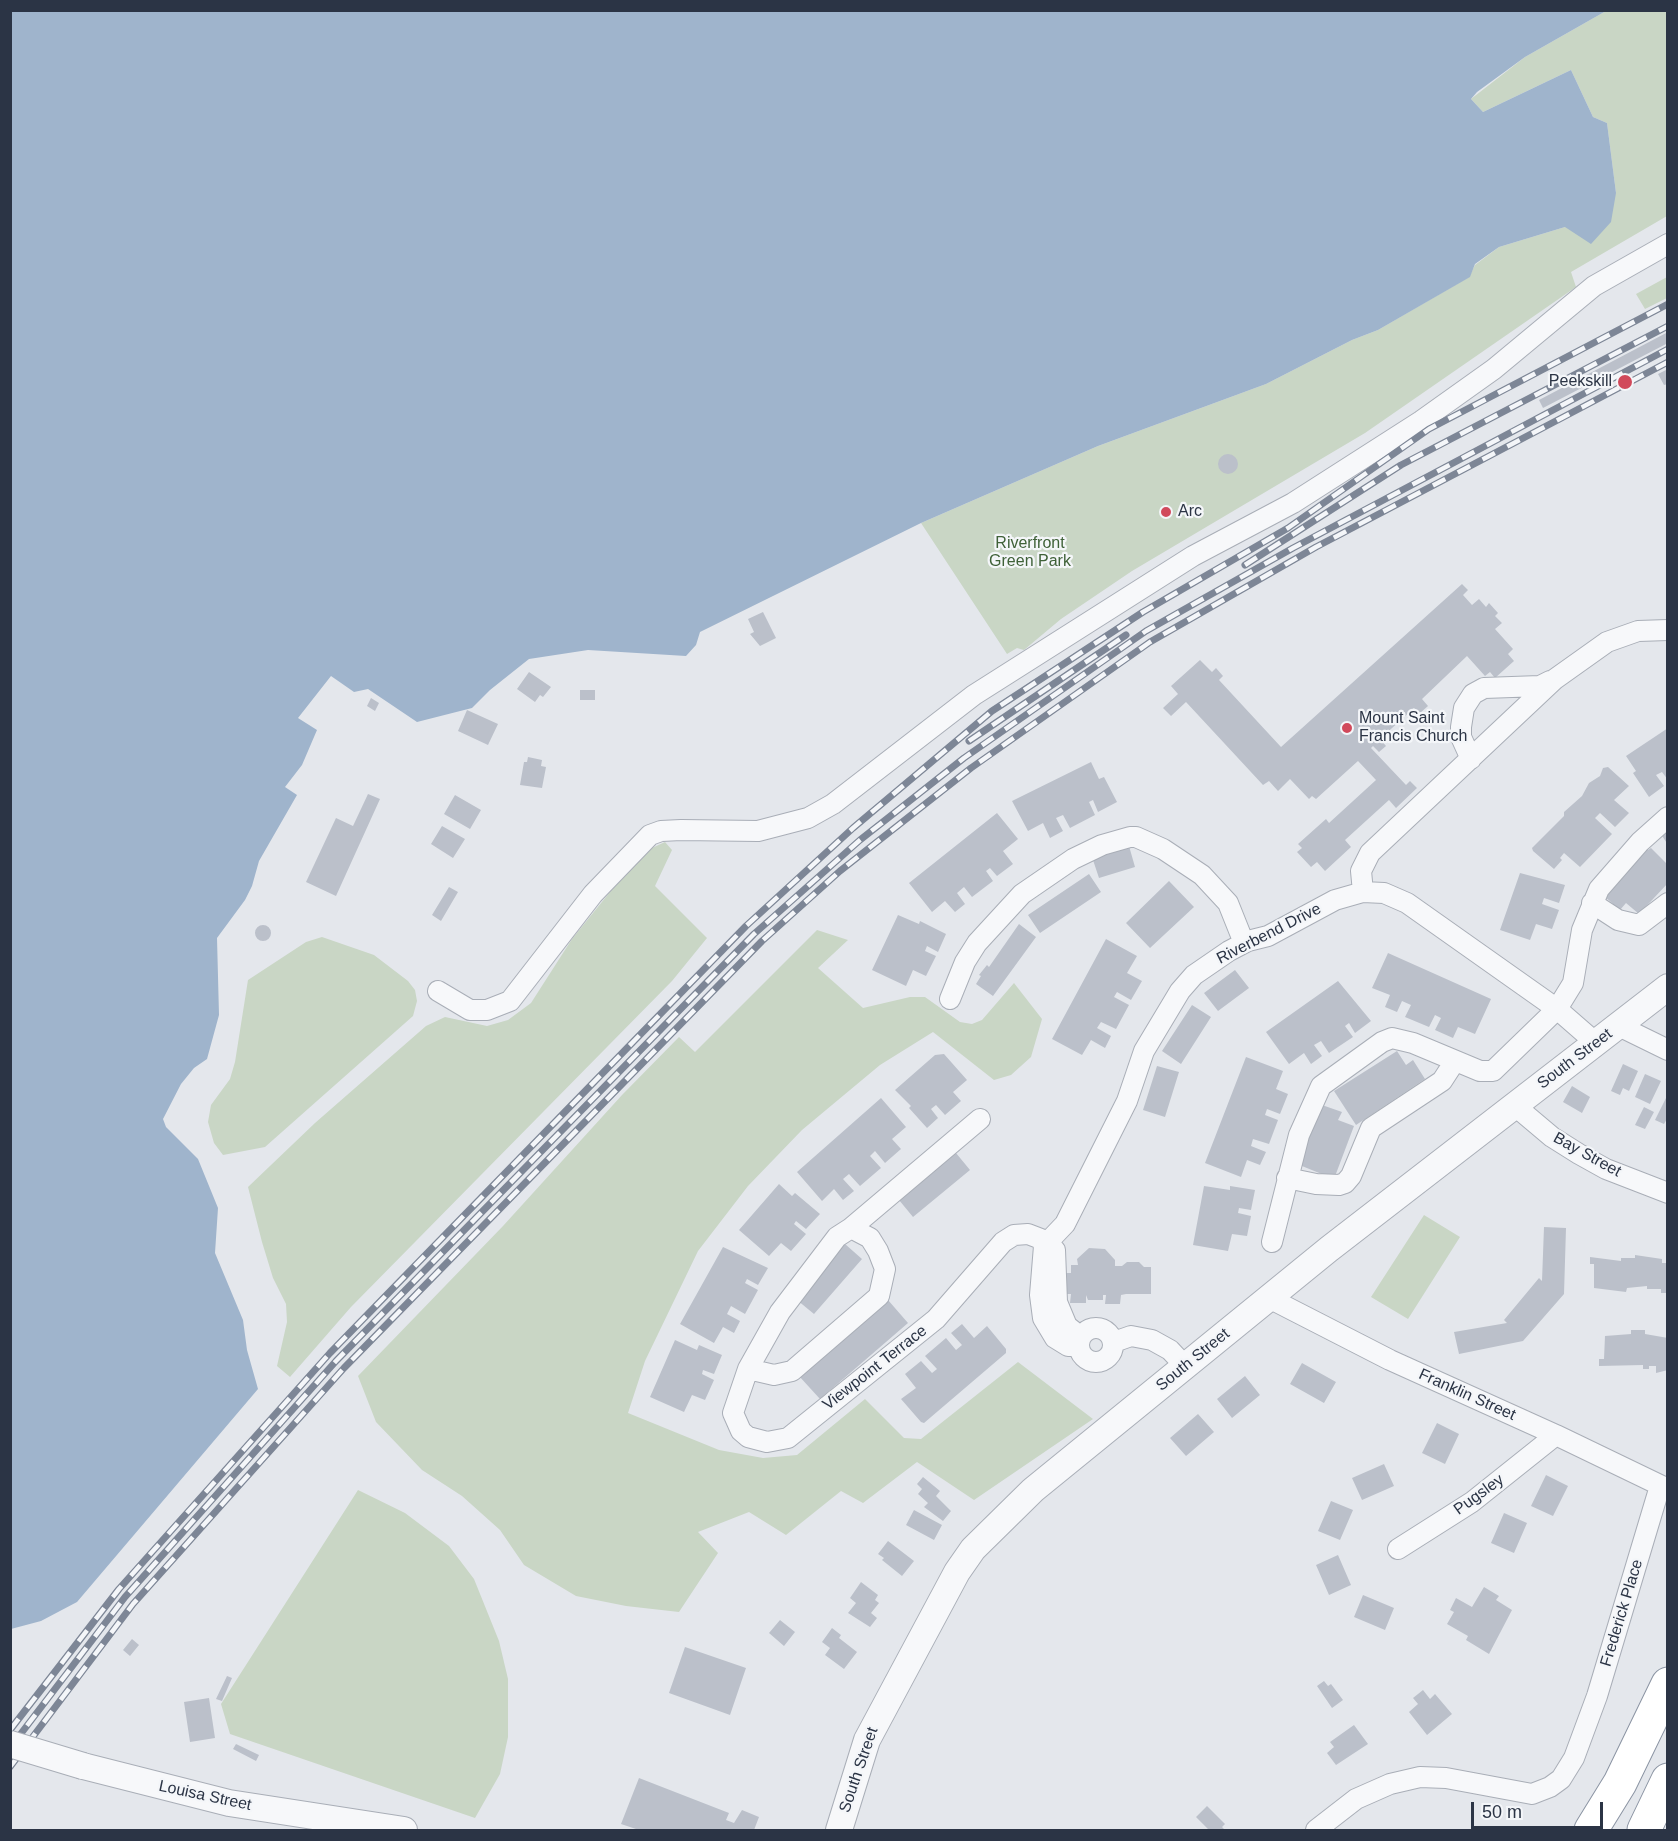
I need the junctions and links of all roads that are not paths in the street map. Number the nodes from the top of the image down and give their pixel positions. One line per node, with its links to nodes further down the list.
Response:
1 (1668, 244): 11 (street)
2 (1668, 630): 3 (street)
3 (1555, 679): 4 (street); 4 (street)
4 (1471, 759): 6 (street)
5 (1668, 817): 7 (street)
6 (1363, 892): 9 (street, Riverbend Drive); 13 (street, Riverbend Drive)
7 (1592, 903): 8 (street); 13 (street)
8 (1668, 903)
9 (1244, 943): 12 (street); 23 (street, Riverbend Drive)
10 (1668, 987): 14 (street, South Street)
11 (438, 991)
12 (950, 999)
13 (1557, 1009): 15 (street, Riverbend Drive); 17 (street)
14 (1619, 1026): 15 (street, South Street); 16 (street)
15 (1596, 1044): 18 (street, South Street)
16 (1668, 1050)
17 (1455, 1061): 20 (street); 20 (street)
18 (1514, 1105): 21 (street, Bay Street); 25 (street, South Street)
19 (980, 1119): 22 (street, Viewpoint Terrace)
20 (1287, 1178): 24 (street)
21 (1668, 1193)
22 (851, 1228): 29 (street, Viewpoint Terrace); 29 (street)
23 (1049, 1242): 27 (street); 29 (street, Viewpoint Terrace)
24 (1272, 1242)
25 (1269, 1298): 28 (street, South Street); 30 (street, Franklin Street)
26 (1114, 1341): 27 (street); 27 (street); 28 (street)
27 (1080, 1342)
28 (1185, 1366): 39 (street, South Street)
29 (748, 1369)
30 (1556, 1435): 31 (street, Franklin Street); 32 (street, Pugsley)
31 (1664, 1487): 40 (street, Frederick Place)
32 (1398, 1549)
33 (1668, 1684): 41 (highway)
34 (1668, 1717): 42 (highway)
35 (10, 1744): 38 (street, Louisa Street, bridge)
36 (1668, 1780): 43 (highway)
37 (1668, 1812): 44 (highway)
38 (404, 1830)
39 (839, 1830)
40 (1316, 1830)
41 (1591, 1830)
42 (1616, 1830)
43 (1644, 1830)
44 (1660, 1830)

